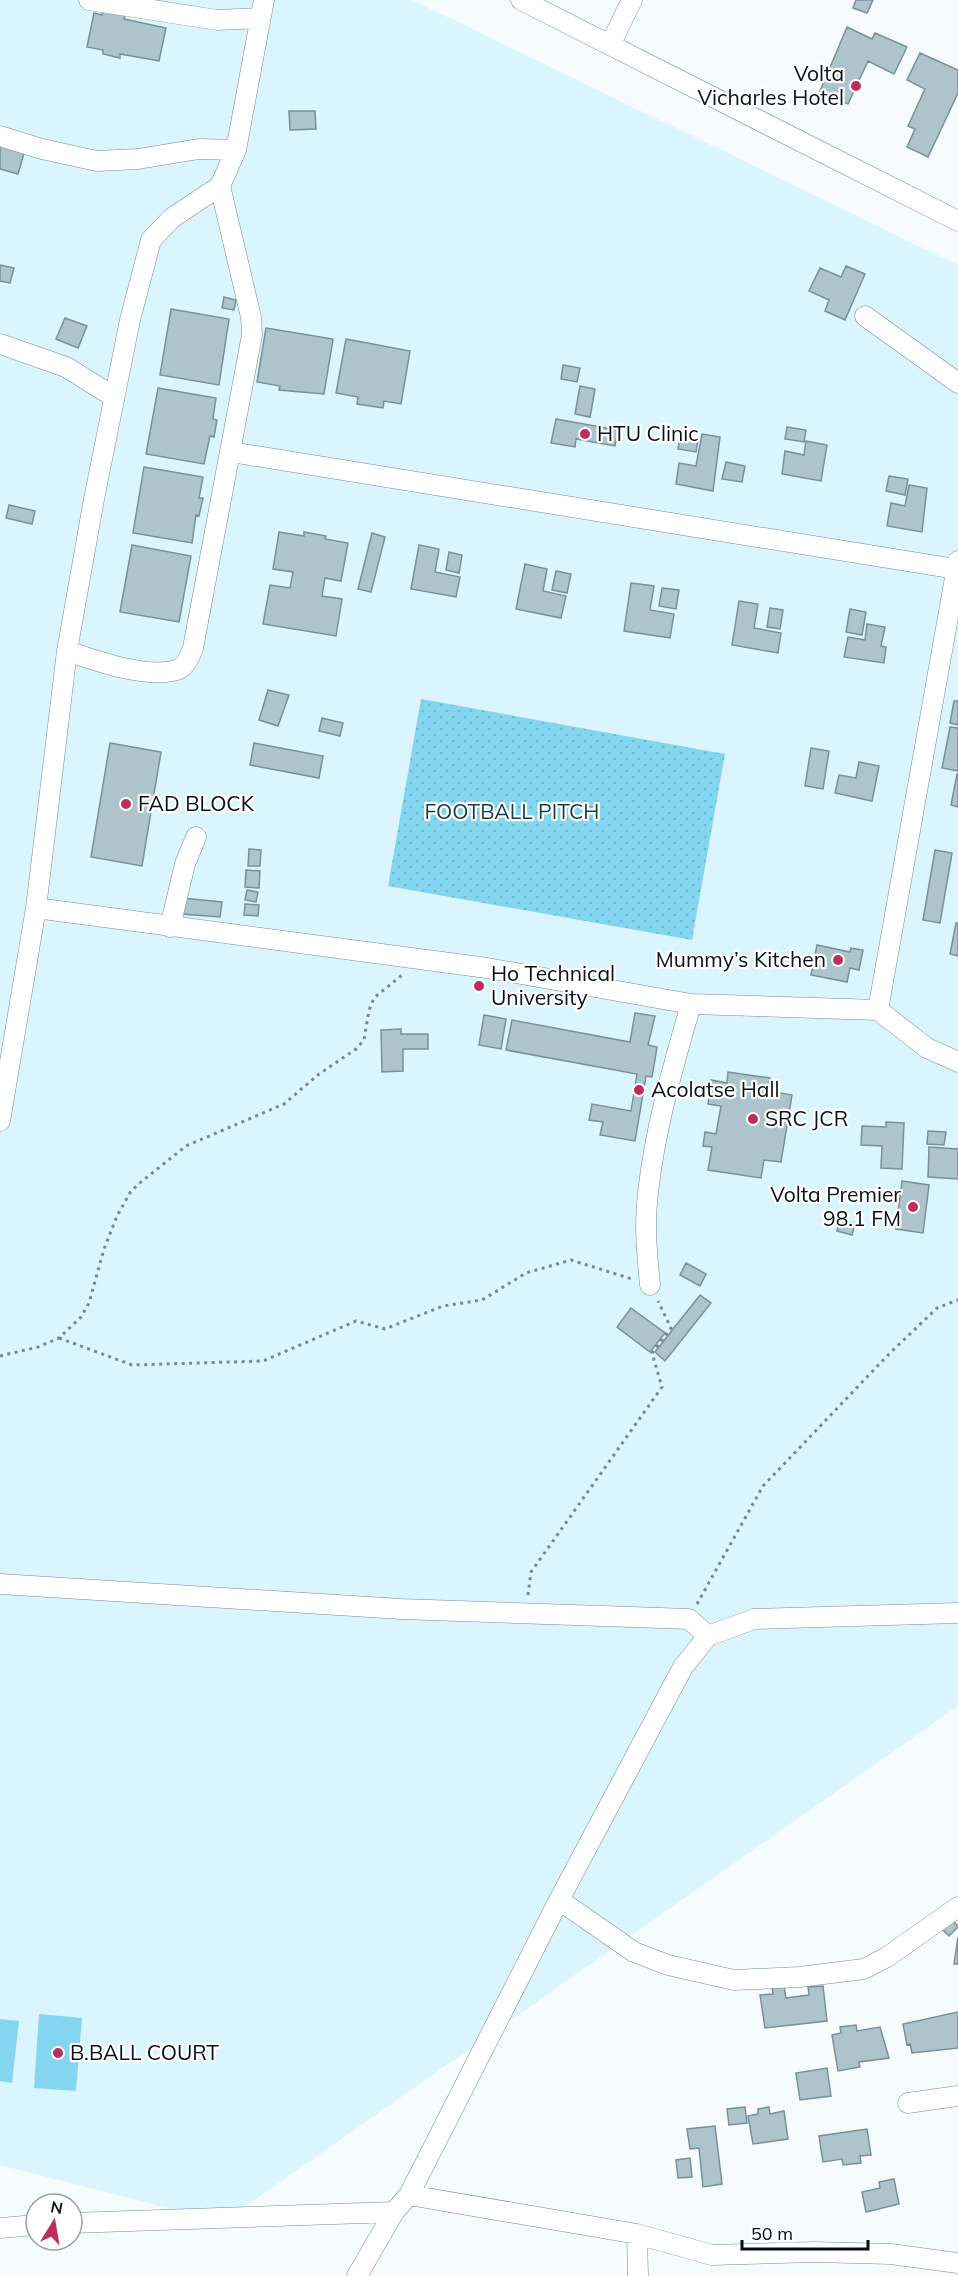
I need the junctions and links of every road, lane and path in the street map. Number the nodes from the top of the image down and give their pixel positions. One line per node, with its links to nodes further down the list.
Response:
1 (89, 0): 4 (street)
2 (521, 0): 5 (street)
3 (632, 0): 5 (street)
4 (262, 9): 7 (street)
5 (611, 43): 9 (street)
6 (0, 136): 7 (street)
7 (236, 150): 8 (street)
8 (220, 186): 13 (street); 14 (street)
9 (958, 221)
10 (865, 316): 12 (street)
11 (0, 344): 13 (street)
12 (958, 383)
13 (114, 397): 16 (street)
14 (231, 452): 15 (street); 16 (street)
15 (957, 565): 22 (street)
16 (67, 651): 18 (street)
17 (196, 837): 19 (street)
18 (36, 908): 19 (street); 24 (street)
19 (170, 927): 20 (street)
20 (428, 961): 21 (street); 27 (path)
21 (691, 1004): 22 (street); 25 (street)
22 (878, 1010): 23 (street)
23 (958, 1062)
24 (0, 1121)
25 (650, 1286): 27 (path); 31 (path)
26 (958, 1300): 32 (path)
27 (59, 1338): 28 (path)
28 (0, 1356)
29 (0, 1584): 31 (street)
30 (958, 1613): 33 (street)
31 (532, 1614): 32 (street)
32 (689, 1619): 33 (street)
33 (708, 1636): 34 (street)
34 (560, 1900): 35 (street); 38 (street)
35 (958, 1906)
36 (958, 2096): 37 (street)
37 (908, 2103)
38 (409, 2195): 39 (street); 43 (street)
39 (394, 2212): 40 (street); 45 (street)
40 (84, 2223)
41 (24, 2226): 42 (street)
42 (0, 2228)
43 (637, 2234): 44 (street); 46 (street)
44 (958, 2264)
45 (357, 2276)
46 (638, 2276)

